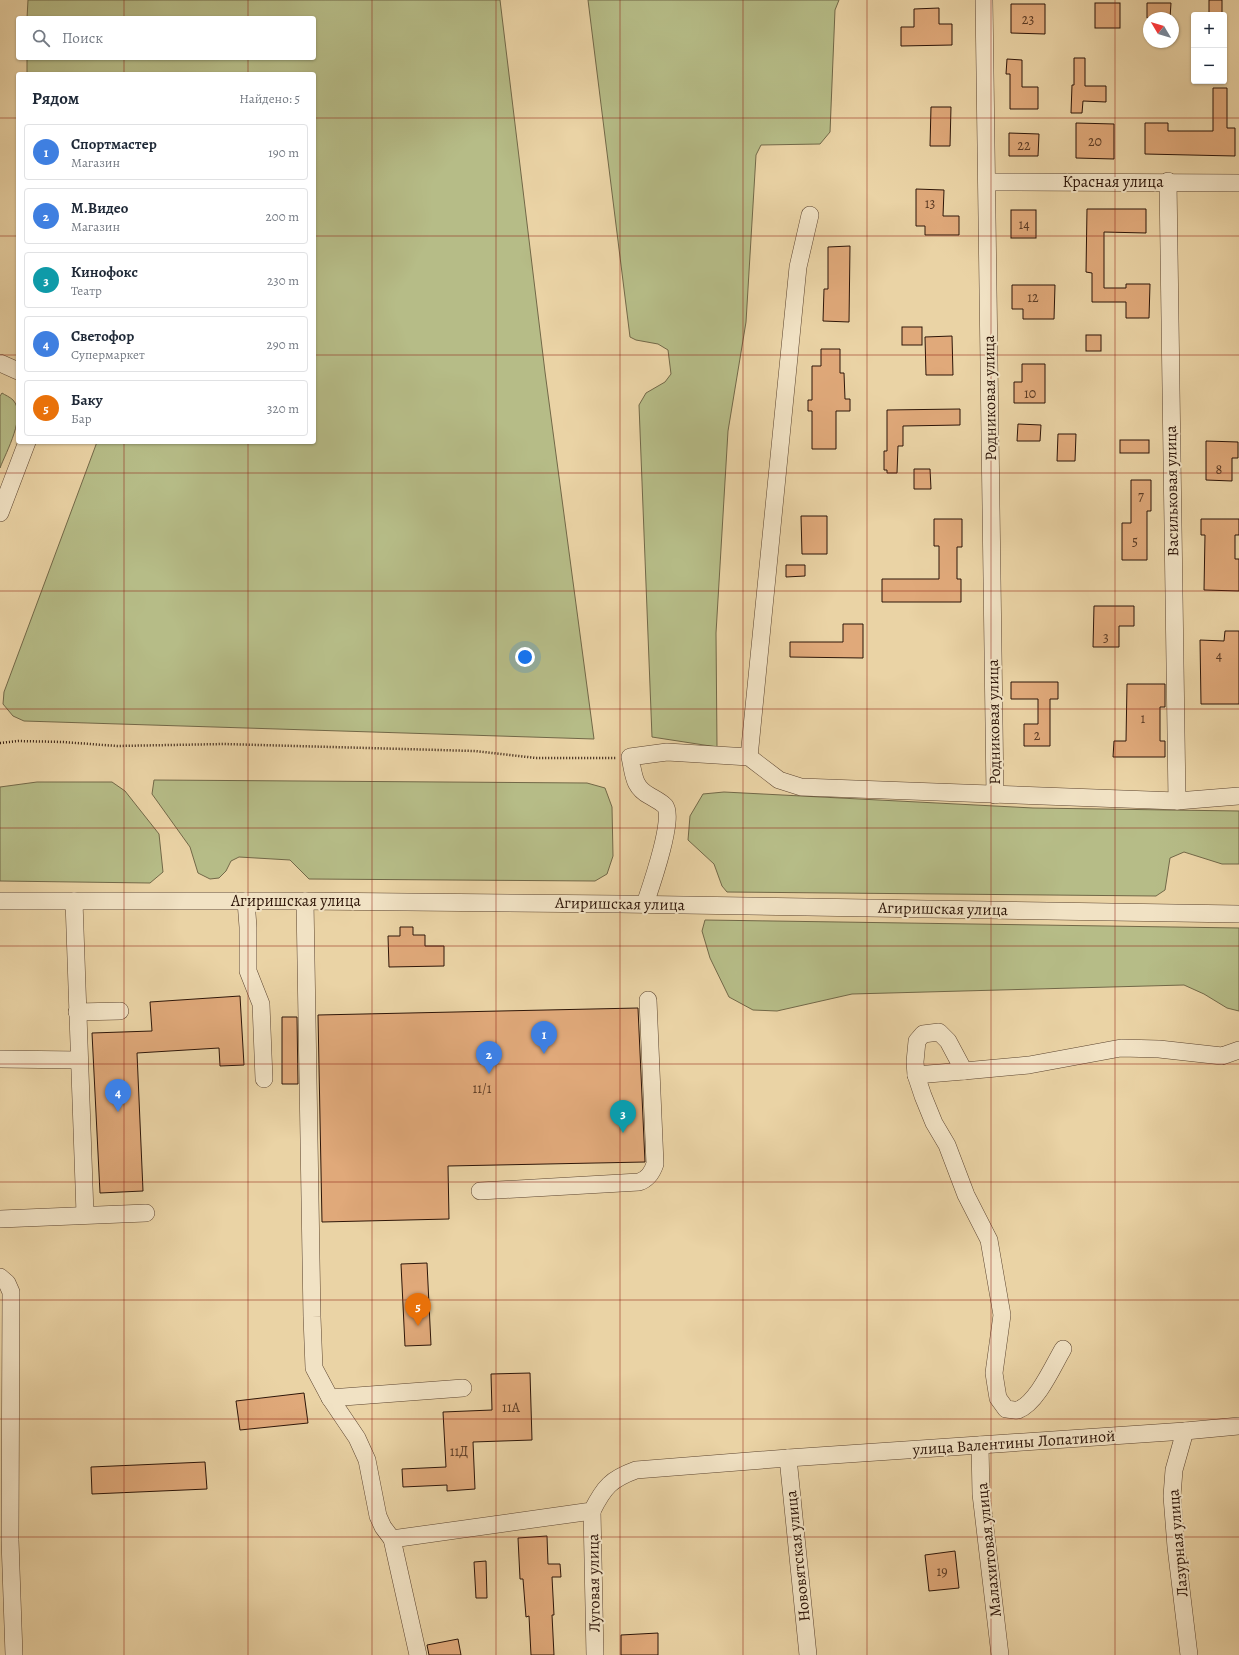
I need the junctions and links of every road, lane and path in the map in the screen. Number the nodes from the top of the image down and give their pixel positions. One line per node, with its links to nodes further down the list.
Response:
1 (984, 0): 2 (street, Родниковая улица)
2 (988, 182): 3 (street, Красная улица); 13 (street, Родниковая улица)
3 (1168, 182): 4 (street, Красная улица); 15 (street, Васильковая улица)
4 (1239, 183)
5 (810, 215): 12 (street)
6 (0, 363): 7 (street)
7 (16, 370)
8 (26, 444): 9 (street)
9 (0, 514)
10 (0, 743): 11 (path)
11 (630, 757): 12 (street); 20 (street)
12 (749, 757): 13 (street)
13 (995, 795): 15 (street)
14 (1239, 796): 15 (street)
15 (1177, 801)
16 (0, 901): 17 (street, Агиришская улица)
17 (74, 901): 18 (street, Агиришская улица); 24 (street)
18 (246, 901): 19 (street, Агиришская улица); 30 (street)
19 (305, 901): 20 (street, Агиришская улица); 38 (street)
20 (645, 904): 21 (street, Агиришская улица)
21 (1239, 914)
22 (648, 1000): 31 (street)
23 (120, 1011): 24 (street)
24 (77, 1012): 27 (street)
25 (1239, 1050): 28 (street)
26 (0, 1059): 27 (street)
27 (79, 1060): 33 (street)
28 (964, 1071): 29 (street); 29 (street)
29 (916, 1075): 36 (street)
30 (264, 1078)
31 (480, 1191)
32 (146, 1213): 33 (street)
33 (85, 1214): 34 (street)
34 (0, 1219)
35 (0, 1277): 45 (street)
36 (1063, 1349)
37 (463, 1388): 38 (street)
38 (330, 1398): 44 (street)
39 (1239, 1426): 40 (street, улица Валентины Лопатиной)
40 (1185, 1431): 41 (street, улица Валентины Лопатиной); 50 (street, Лазурная улица)
41 (980, 1445): 42 (street, улица Валентины Лопатиной); 49 (street, Малахитовая улица)
42 (788, 1458): 43 (street, улица Валентины Лопатиной); 48 (street, Нововятская улица)
43 (592, 1511): 44 (street); 47 (street, Луговая улица)
44 (392, 1539): 46 (street)
45 (14, 1655)
46 (418, 1655)
47 (595, 1655)
48 (808, 1655)
49 (1000, 1655)
50 (1189, 1655)

